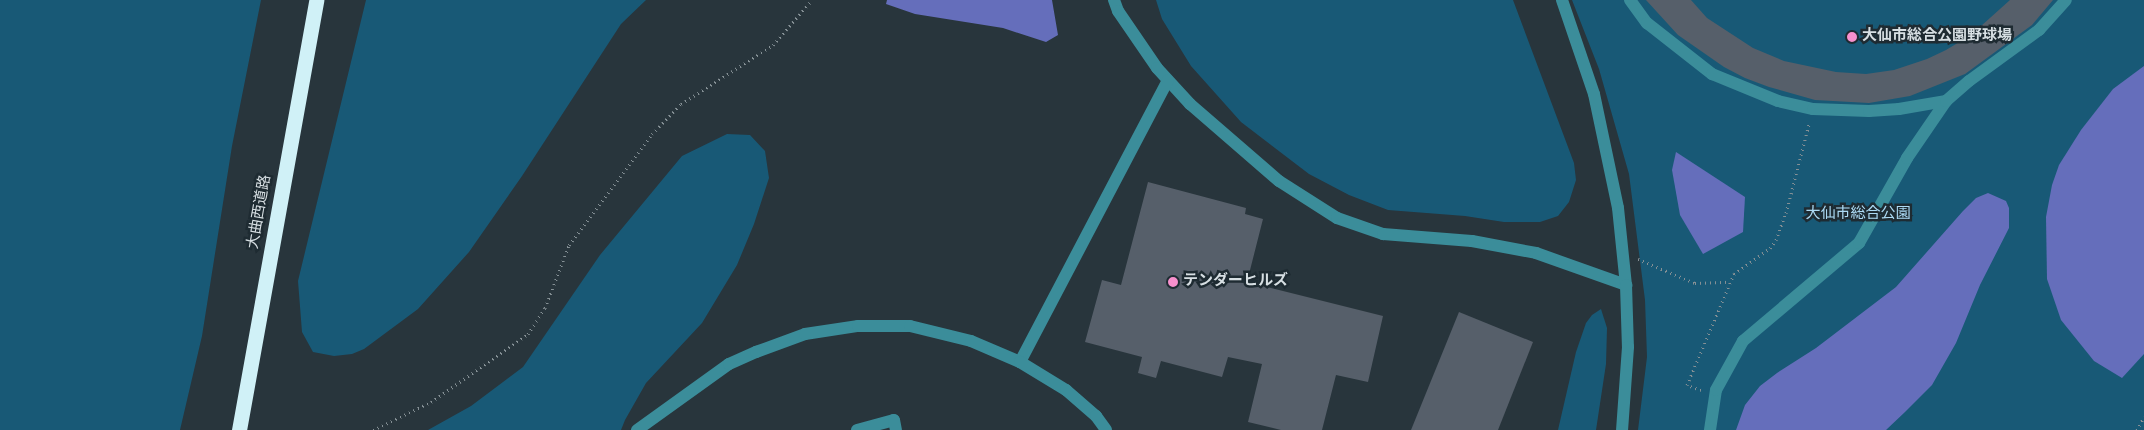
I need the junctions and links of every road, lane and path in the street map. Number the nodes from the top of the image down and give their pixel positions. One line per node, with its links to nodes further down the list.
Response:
1 (316, 0): 16 (highway, 大曲西道路)
2 (812, 0): 17 (path)
3 (1114, 0): 7 (street)
4 (1562, 0): 10 (street)
5 (1630, 0): 9 (street)
6 (2066, 0): 8 (street)
7 (1168, 80): 12 (street); 13 (street)
8 (1946, 101): 9 (street); 14 (street)
9 (1813, 109): 11 (path)
10 (1623, 250): 11 (path); 12 (street)
11 (1730, 282): 14 (path)
12 (1626, 285): 22 (street)
13 (1020, 362): 18 (street); 21 (street)
14 (1715, 396): 23 (street)
15 (2144, 417): 24 (path)
16 (239, 430)
17 (373, 430)
18 (637, 430)
19 (857, 430): 20 (street)
20 (896, 430)
21 (1106, 430)
22 (1622, 430)
23 (1710, 430)
24 (2137, 430)

